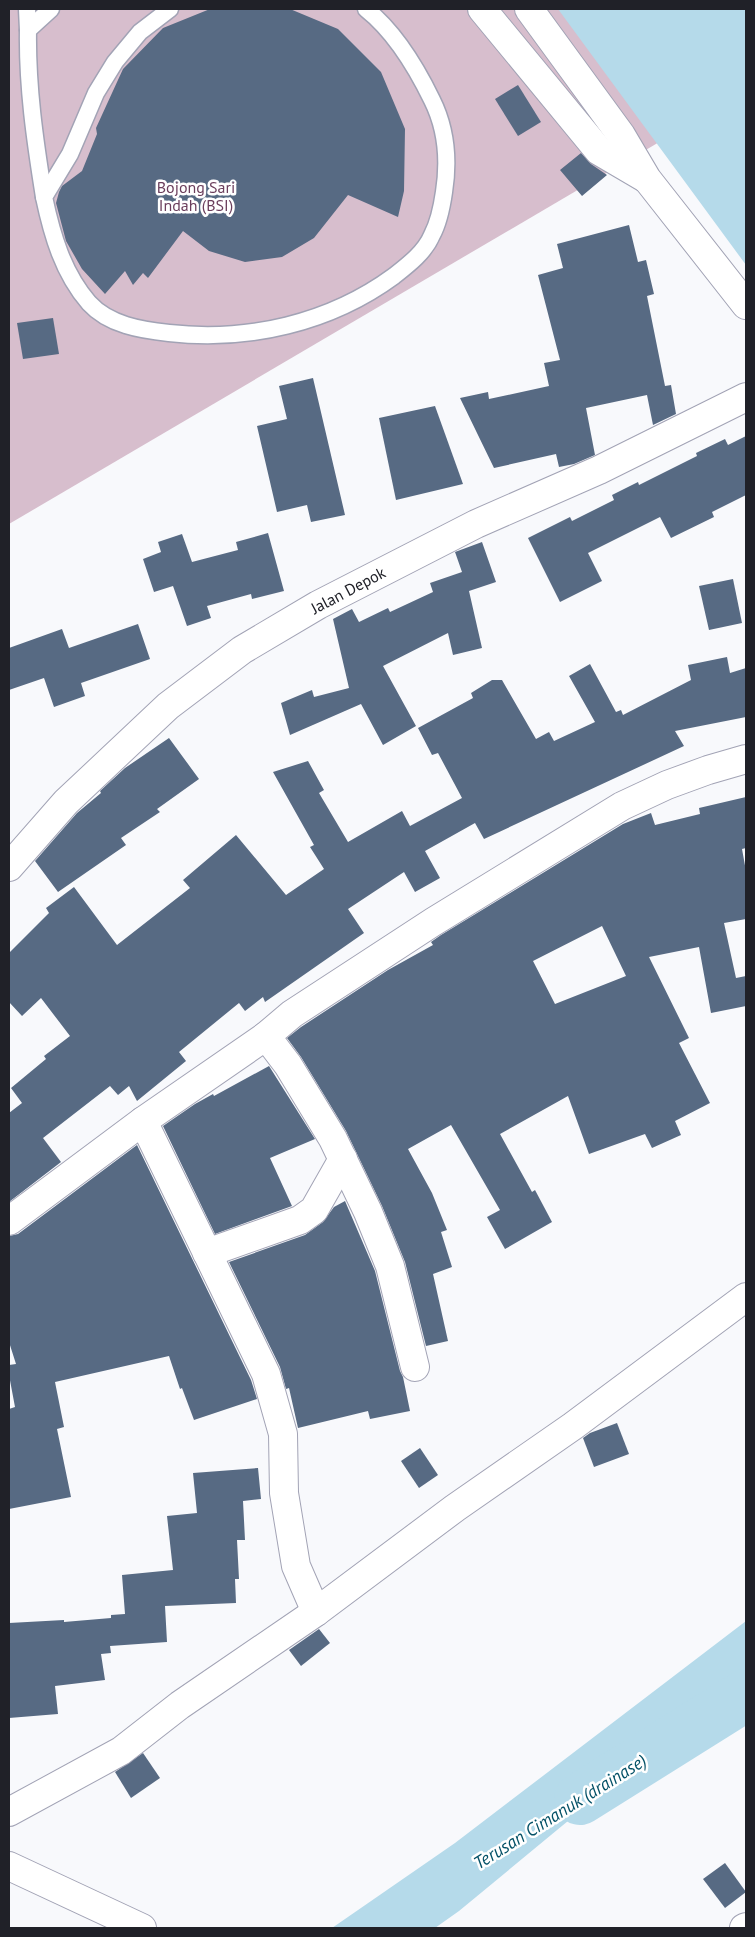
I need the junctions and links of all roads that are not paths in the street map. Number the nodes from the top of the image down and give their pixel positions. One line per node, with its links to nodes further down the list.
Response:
1 (27, 9): 7 (lane)
2 (50, 9): 7 (lane)
3 (170, 9): 9 (lane)
4 (366, 9): 9 (lane)
5 (482, 9): 8 (street)
6 (528, 9): 8 (street)
7 (28, 30): 9 (lane)
8 (647, 178): 10 (street)
9 (44, 197)
10 (746, 305)
11 (746, 397): 13 (street, Jalan Depok)
12 (746, 759): 14 (street)
13 (9, 867)
14 (266, 1036): 15 (street); 16 (street)
15 (143, 1121): 17 (street); 18 (street)
16 (343, 1159): 18 (street); 20 (street)
17 (9, 1221)
18 (207, 1253): 21 (street)
19 (746, 1296): 21 (street)
20 (415, 1367)
21 (316, 1612): 22 (street)
22 (9, 1812)
23 (9, 1866): 24 (street)
24 (142, 1928)

